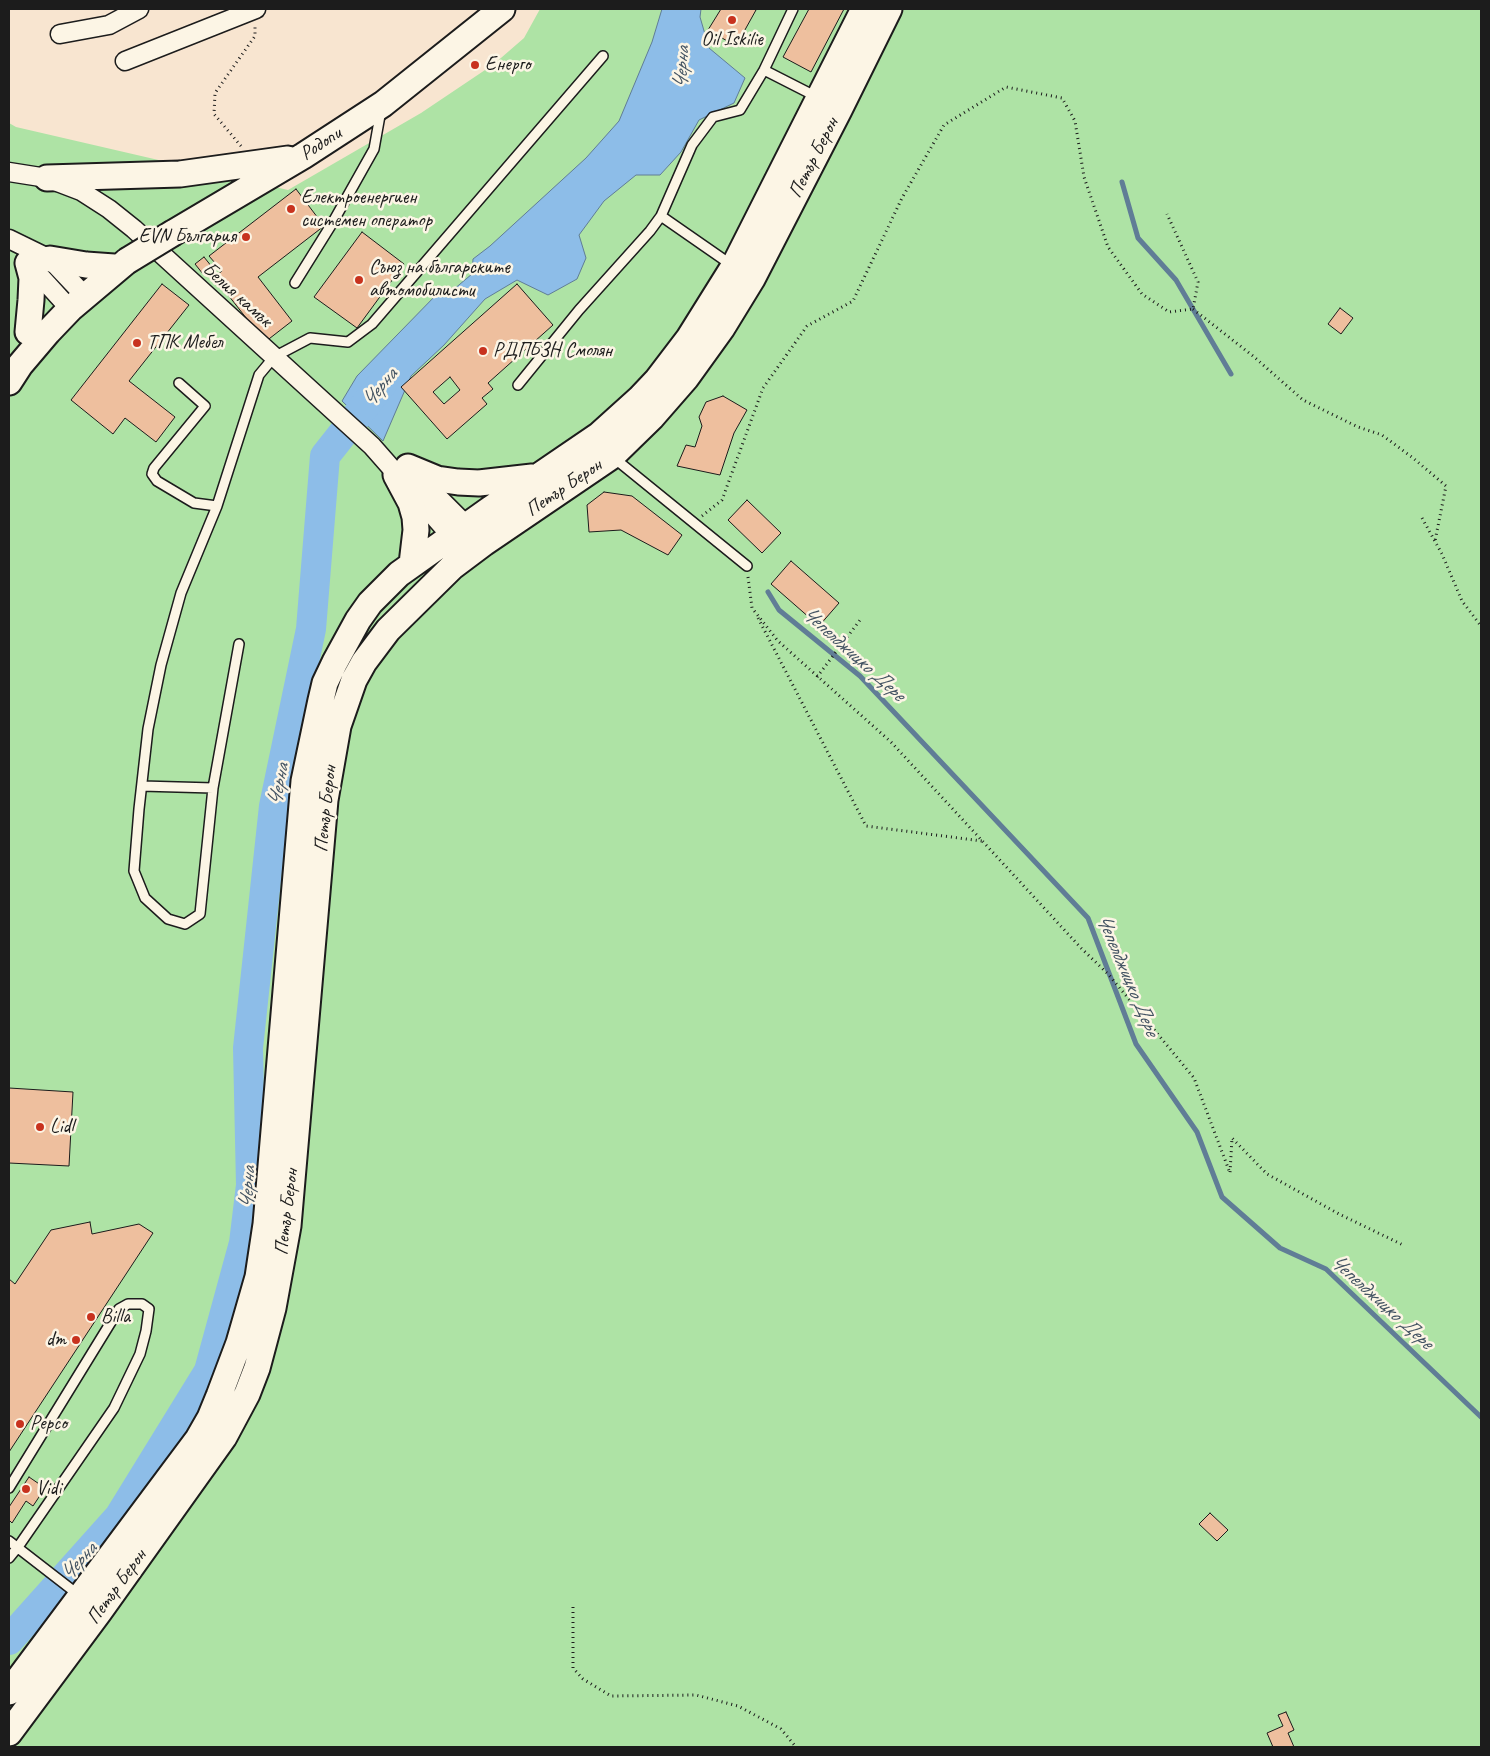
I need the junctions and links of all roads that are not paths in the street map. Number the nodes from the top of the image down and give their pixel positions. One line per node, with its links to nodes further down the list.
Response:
1 (139, 9): 7 (street)
2 (256, 9): 9 (street)
3 (502, 9): 11 (main road, Родопи)
4 (793, 9): 10 (lane)
5 (864, 9): 12 (main road, Петър Берон)
6 (889, 9): 12 (main road, Петър Берон)
7 (60, 34)
8 (603, 56): 24 (lane)
9 (125, 61)
10 (764, 70): 12 (lane); 16 (lane)
11 (382, 104): 13 (main road, Родопи); 21 (lane)
12 (829, 105): 20 (main road, Петър Берон)
13 (303, 156): 15 (main road); 19 (main road, Родопи, bridge)
14 (9, 172): 15 (street, Белия камък)
15 (47, 178): 24 (street, Белия камък)
16 (661, 216): 20 (lane); 28 (lane)
17 (10, 240): 18 (street)
18 (39, 261): 19 (main road); 22 (street); 23 (main road)
19 (121, 264): 22 (main road, Родопи)
20 (743, 273): 29 (main road, Петър Берон); 31 (main road, Петър Берон)
21 (295, 283)
22 (73, 297): 23 (main road); 26 (main road)
23 (28, 332): 25 (main road)
24 (274, 357): 30 (street, Белия камък); 32 (lane)
25 (9, 358)
26 (9, 382)
27 (179, 383): 32 (lane)
28 (518, 386)
29 (612, 456): 33 (main road, Петър Берон); 35 (lane)
30 (402, 471): 31 (main road); 33 (street, Белия камък); 34 (main road)
31 (537, 476): 33 (main road, Петър Берон)
32 (217, 506): 37 (lane)
33 (468, 540): 34 (main road, Петър Берон); 43 (main road, Петър Берон)
34 (412, 564): 43 (main road, Петър Берон)
35 (747, 566)
36 (239, 644): 38 (lane)
37 (142, 786): 38 (lane); 38 (lane)
38 (213, 788)
39 (9, 1488): 41 (lane)
40 (9, 1541): 41 (lane)
41 (18, 1547): 42 (lane); 43 (lane)
42 (9, 1558)
43 (86, 1602): 44 (main road, Петър Берон); 45 (main road, Петър Берон)
44 (9, 1692)
45 (9, 1733)

